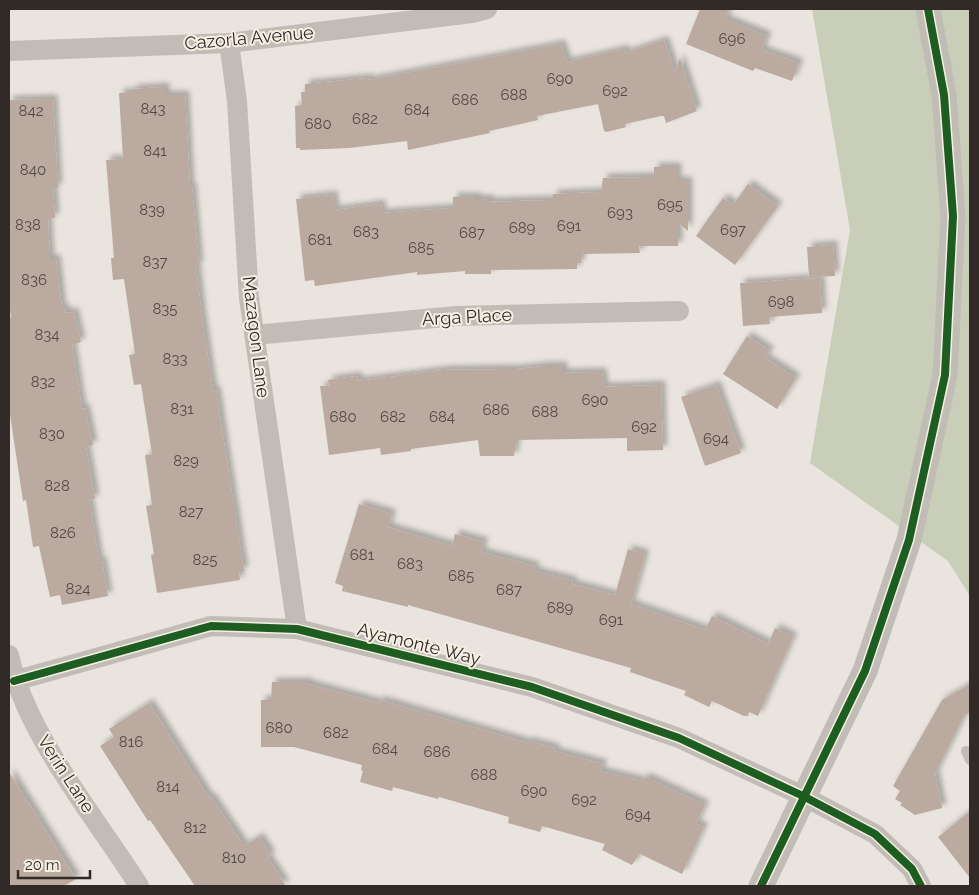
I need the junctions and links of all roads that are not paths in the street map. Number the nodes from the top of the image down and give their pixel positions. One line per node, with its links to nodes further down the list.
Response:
1 (488, 9): 3 (street, Cazorla Avenue)
2 (928, 9): 10 (street)
3 (229, 42): 4 (street, Cazorla Avenue); 6 (street, Mazagon Lane)
4 (9, 51)
5 (679, 311): 6 (street, Arga Place)
6 (255, 335): 7 (street, Mazagon Lane)
7 (297, 629): 9 (street, Ayamonte Way); 10 (street, Ayamonte Way)
8 (9, 655): 9 (street, Verin Lane)
9 (14, 681): 11 (street, Verin Lane)
10 (804, 796): 12 (street); 13 (street, Ayamonte Way)
11 (139, 886)
12 (761, 886)
13 (921, 886)

